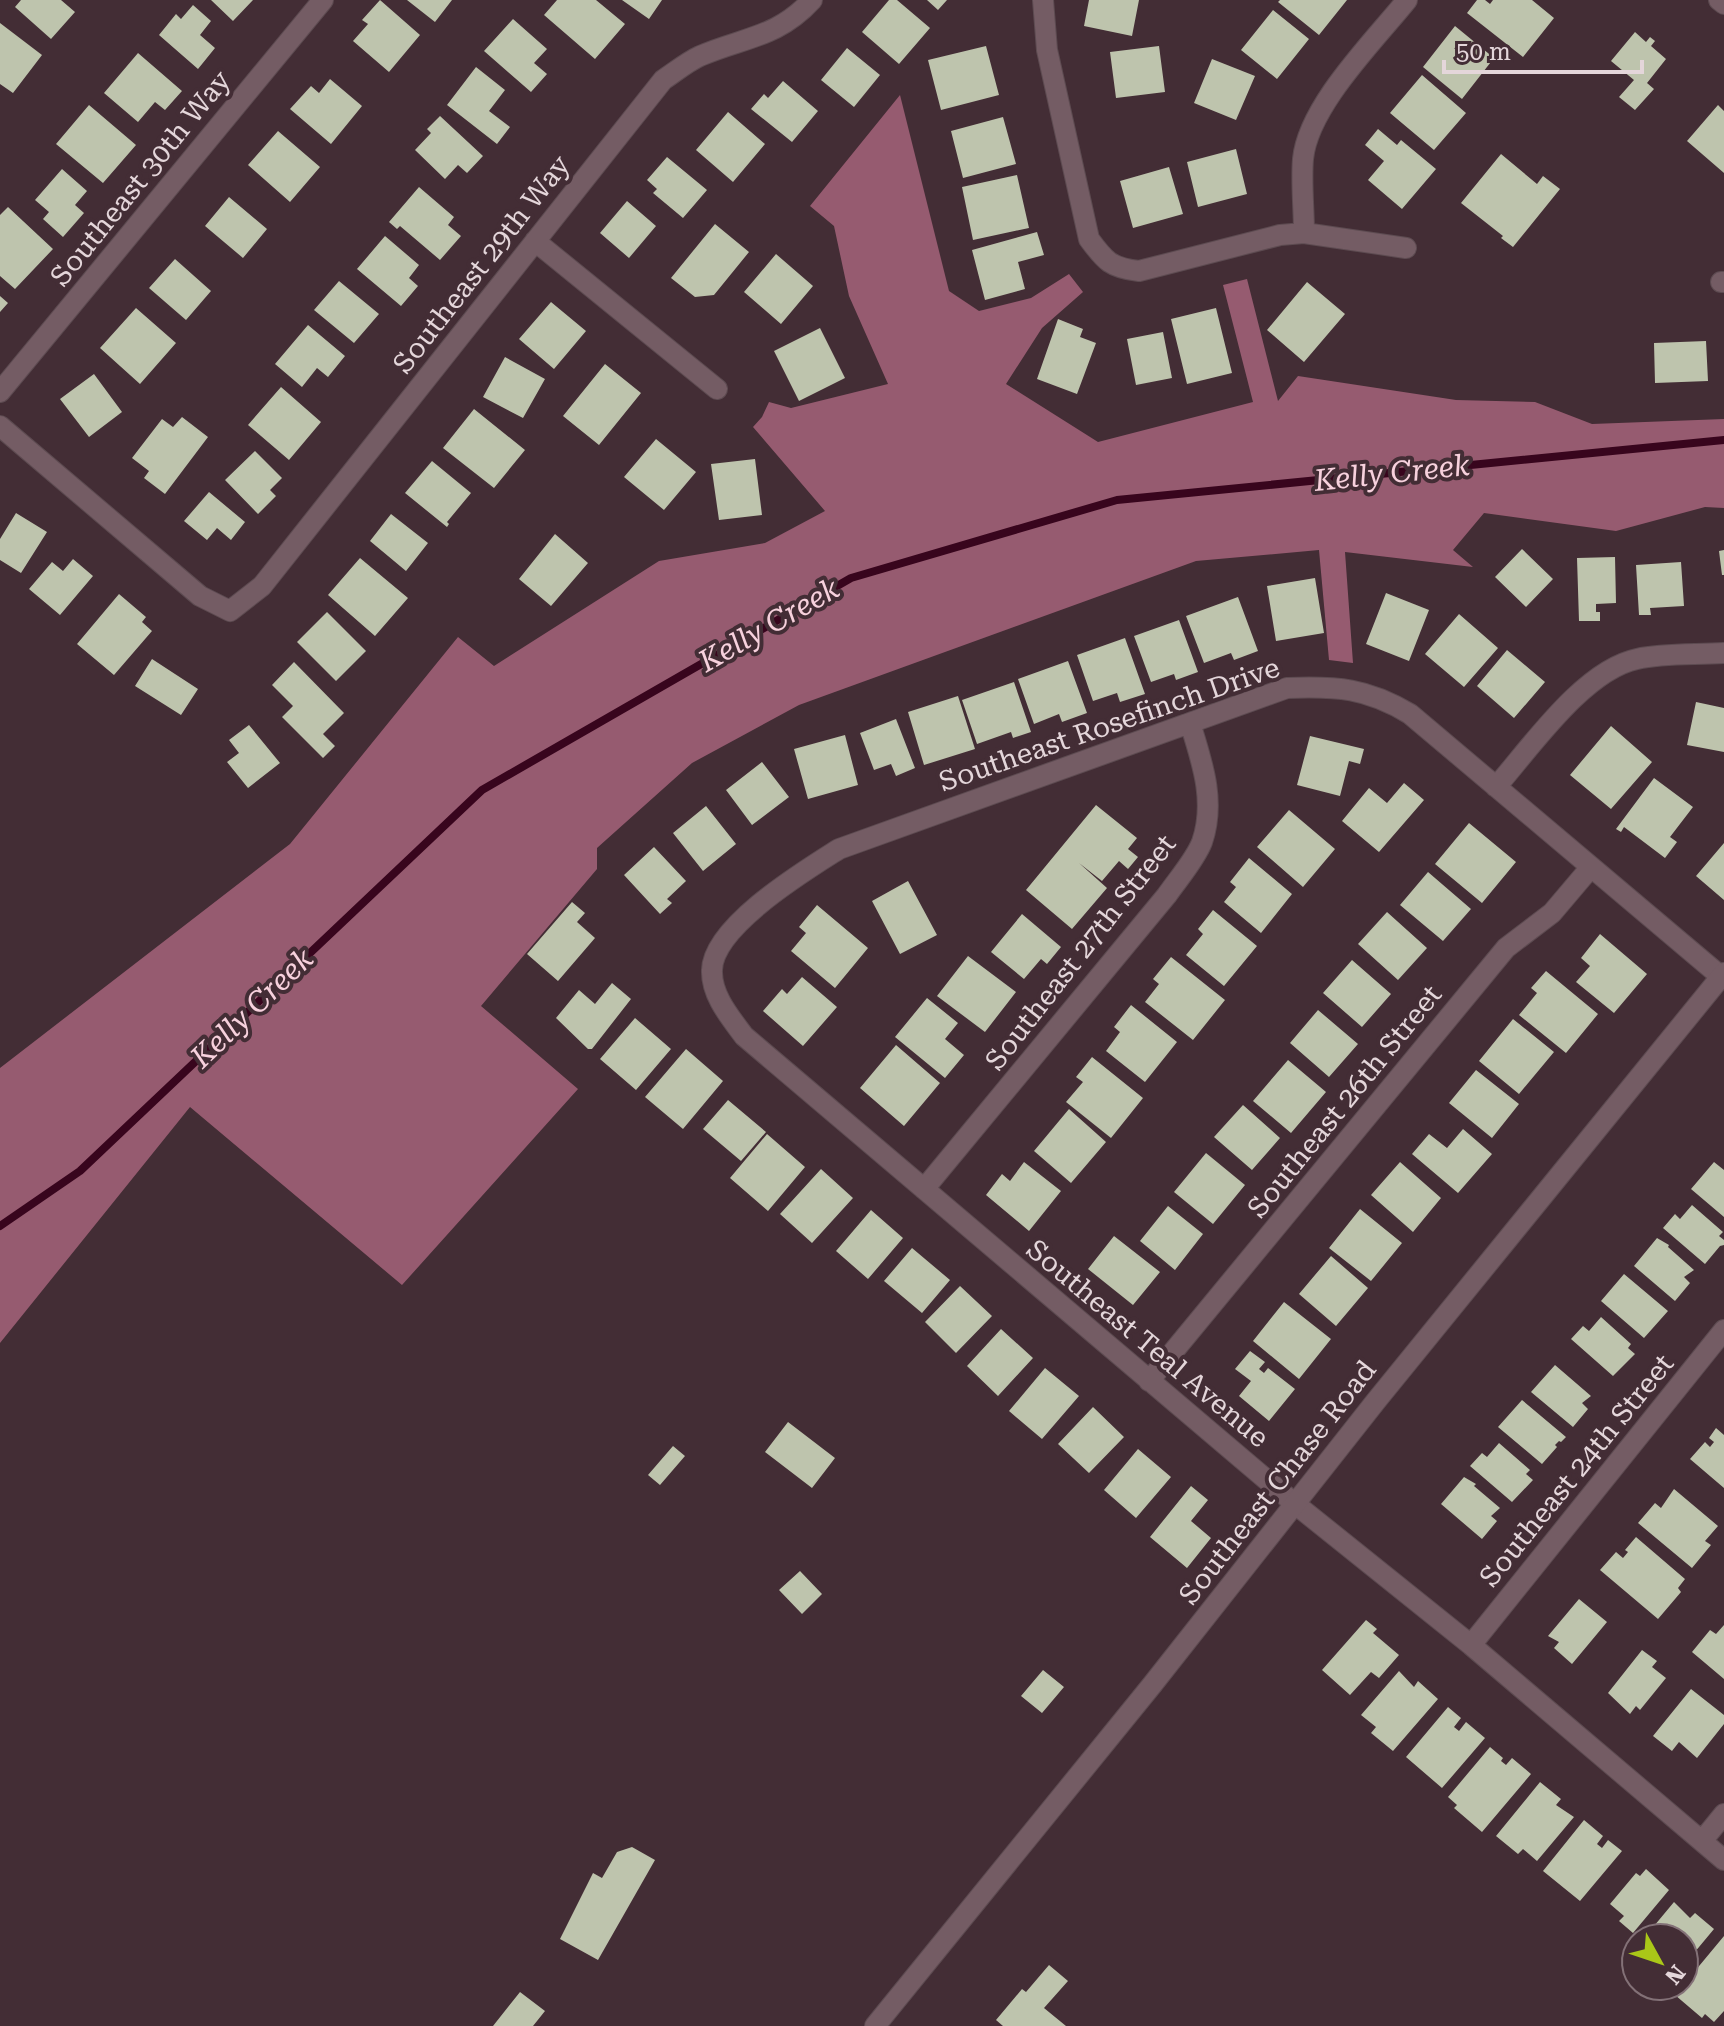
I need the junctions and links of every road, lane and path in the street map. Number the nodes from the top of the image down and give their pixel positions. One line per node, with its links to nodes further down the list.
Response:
1 (323, 0): 11 (street, Southeast 30th Way)
2 (812, 0): 8 (street, Southeast 29th Way)
3 (1043, 0): 7 (street)
4 (1407, 0): 7 (street)
5 (1719, 0): 6 (street)
6 (1724, 4)
7 (1304, 233): 9 (street)
8 (535, 241): 10 (street); 12 (street, Southeast 29th Way)
9 (1406, 248)
10 (717, 389)
11 (0, 392)
12 (0, 426)
13 (1724, 653): 15 (street)
14 (1190, 723): 15 (street, Southeast Rosefinch Drive); 17 (street, Southeast Rosefinch Drive); 19 (street, Southeast 27th Street)
15 (1496, 787): 16 (street, Southeast Rosefinch Drive)
16 (1591, 867): 18 (street, Southeast Rosefinch Drive); 21 (street, Southeast 26th Street)
17 (711, 969): 19 (street, Southeast Teal Avenue)
18 (1723, 976): 22 (street, Southeast Chase Road)
19 (924, 1189): 21 (street, Southeast Teal Avenue)
20 (1724, 1330): 23 (street, Southeast 24th Street)
21 (1149, 1381): 22 (street, Southeast Teal Avenue)
22 (1294, 1503): 23 (street, Southeast Teal Avenue); 27 (street, Southeast Chase Road)
23 (1471, 1645): 25 (street, Southeast Teal Avenue)
24 (1724, 1814): 25 (street)
25 (1702, 1841): 26 (street, Southeast Teal Avenue)
26 (1724, 1860)
27 (875, 2026)

